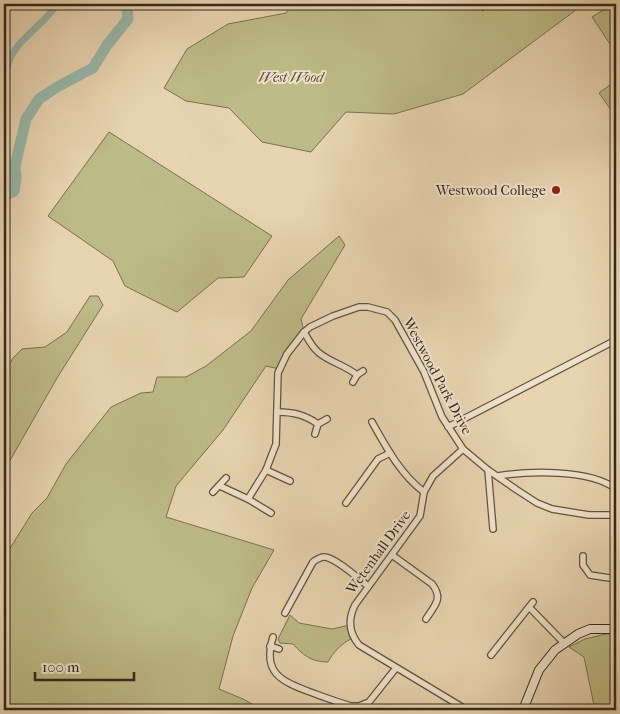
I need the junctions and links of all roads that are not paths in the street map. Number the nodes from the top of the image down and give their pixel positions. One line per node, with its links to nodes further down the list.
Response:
1 (304, 332): 3 (street); 4 (street, Westwood Park Drive); 8 (street, Westwood Park Drive)
2 (616, 340): 8 (street)
3 (354, 382)
4 (277, 412): 7 (street); 12 (street, Westwood Park Drive)
5 (327, 418): 7 (street)
6 (372, 422): 11 (street)
7 (318, 424): 9 (street)
8 (448, 428): 10 (street, Westwood Park Drive)
9 (315, 434)
10 (463, 449): 13 (street, Westwood Park Drive); 20 (street, Wetenhall Drive)
11 (390, 453): 20 (street); 22 (street)
12 (266, 470): 16 (street); 21 (street, Westwood Park Drive)
13 (488, 470): 14 (street, Westwood Park Drive); 25 (street)
14 (498, 476): 18 (street); 24 (street, Westwood Park Drive)
15 (226, 478): 17 (street)
16 (290, 481)
17 (220, 486): 19 (street); 21 (street)
18 (616, 489)
19 (213, 492)
20 (424, 492): 26 (street, Wetenhall Drive)
21 (248, 499): 23 (street)
22 (346, 503)
23 (271, 514)
24 (616, 515)
25 (493, 529)
26 (392, 555): 29 (street, Wetenhall Drive); 33 (street)
27 (582, 556): 28 (street)
28 (616, 579)
29 (368, 586): 32 (street); 40 (street, Wetenhall Drive)
30 (616, 592): 31 (street)
31 (616, 597)
32 (285, 613)
33 (426, 619)
34 (616, 629): 36 (street)
35 (273, 637): 37 (street)
36 (564, 643): 39 (street); 42 (street)
37 (270, 646): 38 (street); 40 (street)
38 (280, 649)
39 (491, 655)
40 (396, 668): 41 (street, Wetenhall Drive)
41 (467, 710)
42 (523, 710)

